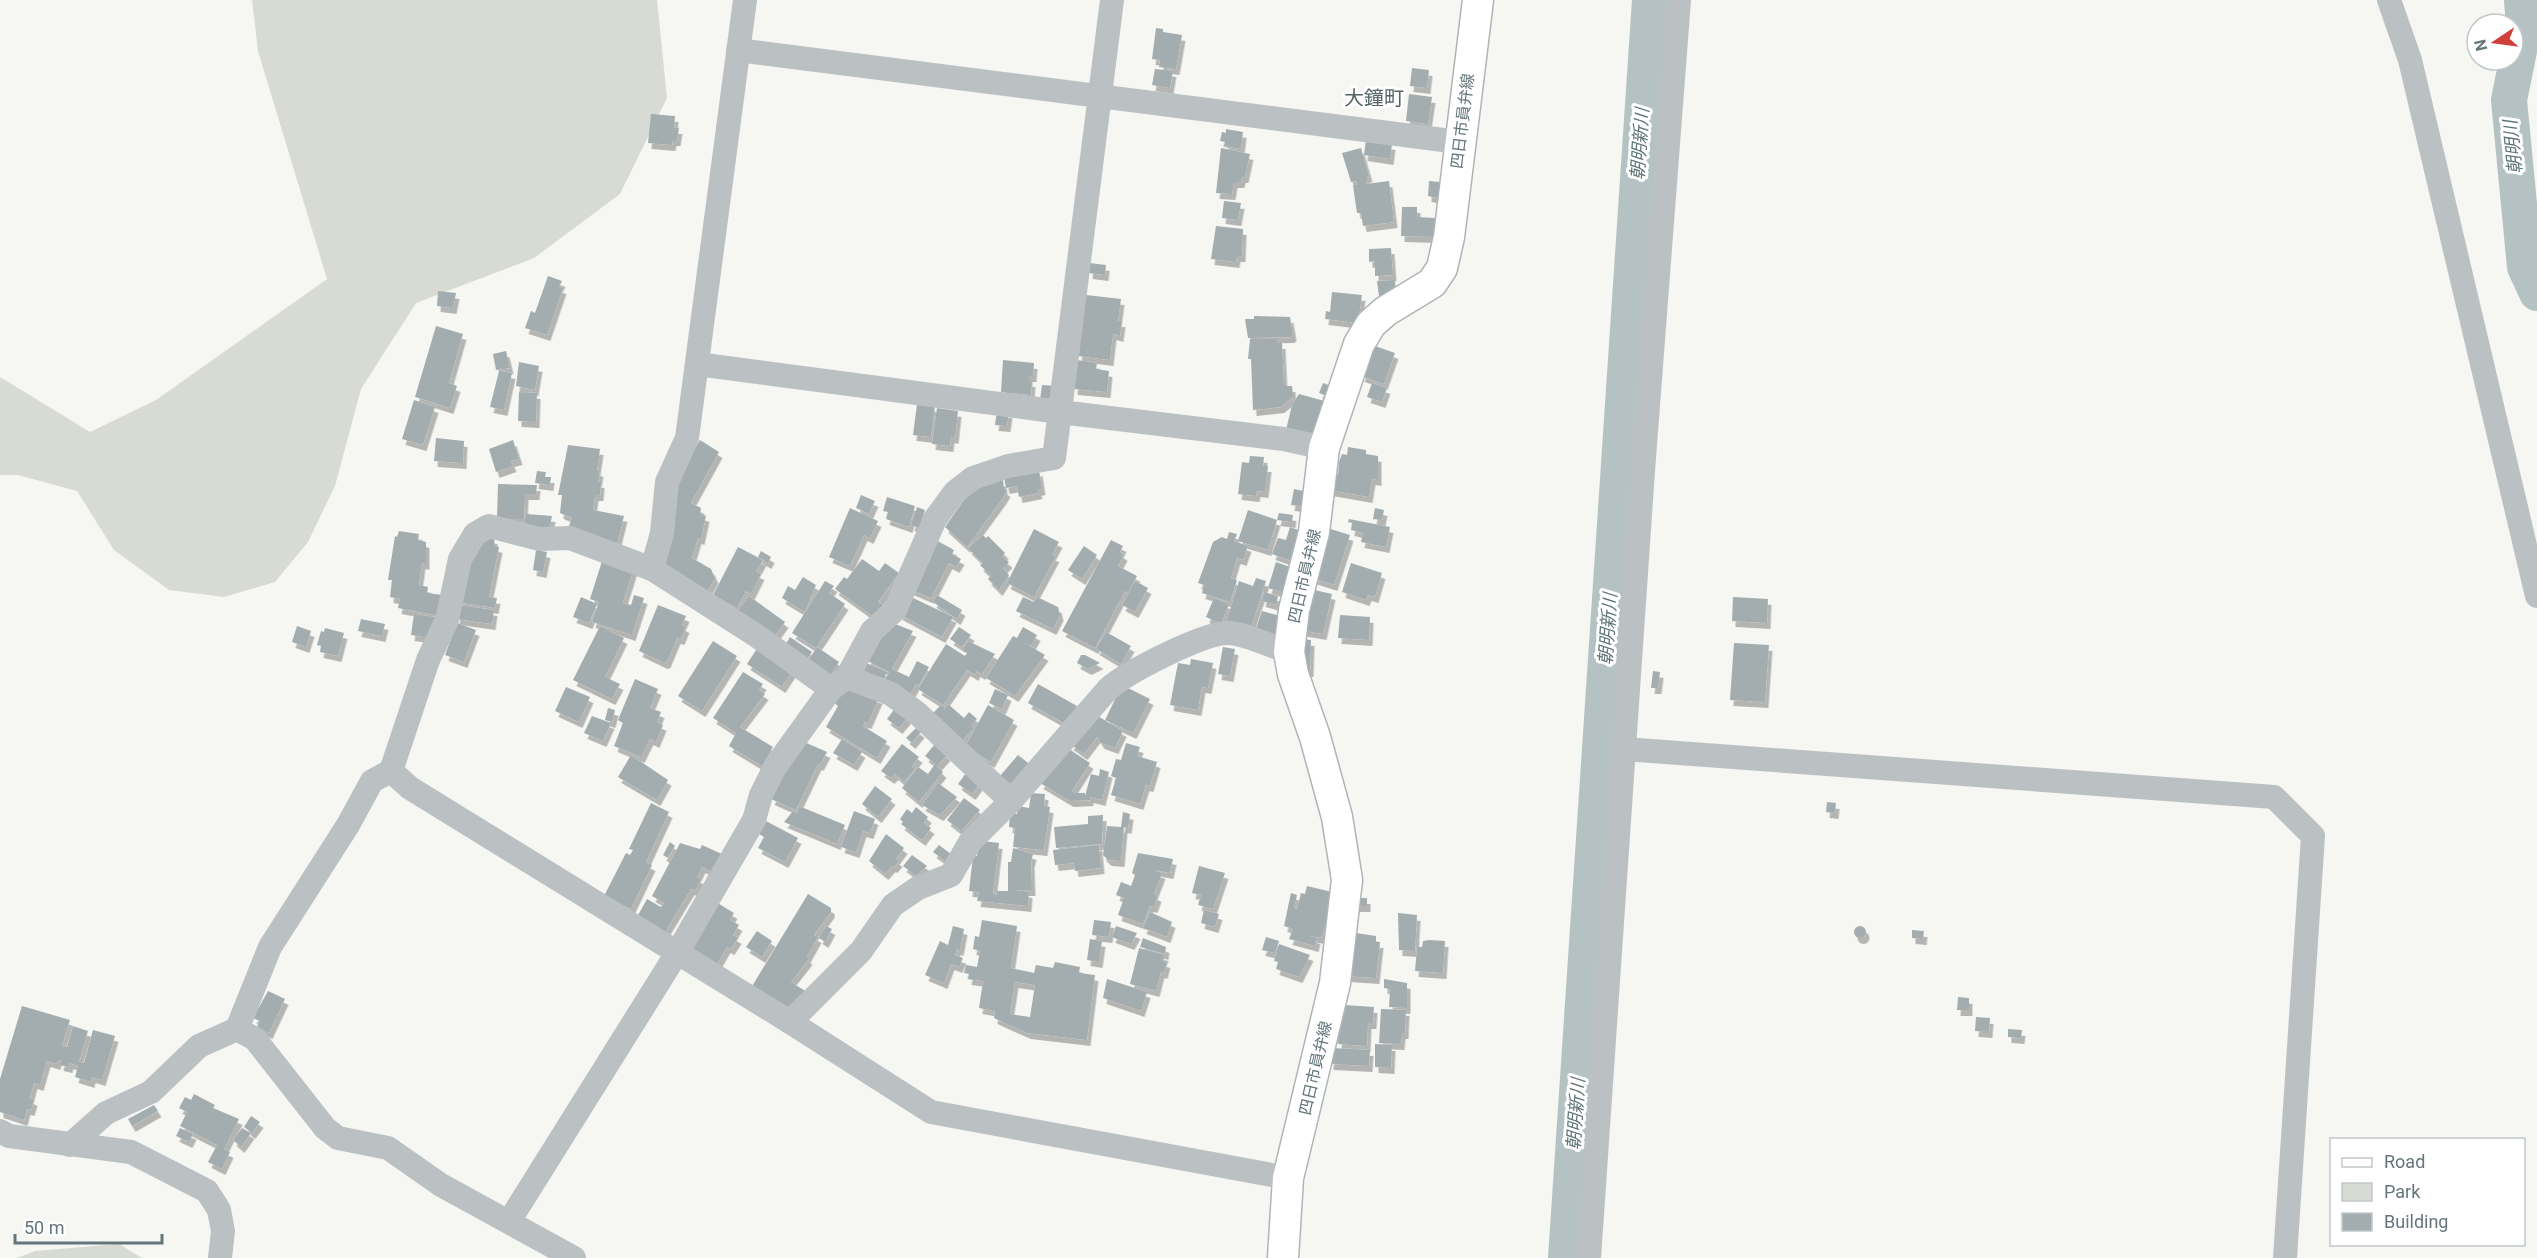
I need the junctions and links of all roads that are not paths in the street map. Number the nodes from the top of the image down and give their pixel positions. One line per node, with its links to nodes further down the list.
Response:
1 (745, 0): 6 (street)
2 (1112, 0): 7 (street)
3 (1478, 0): 8 (main road, 四日市員弁線)
4 (1679, 0): 16 (street)
5 (2389, 0): 13 (street)
6 (738, 50): 7 (street); 9 (street)
7 (1100, 96): 8 (street); 10 (street)
8 (1459, 142): 11 (main road, 四日市員弁線)
9 (697, 364): 10 (street); 12 (street)
10 (1060, 412): 11 (street); 15 (street)
11 (1324, 447): 14 (main road, 四日市員弁線)
12 (652, 569): 15 (street); 17 (street)
13 (2537, 597)
14 (1289, 652): 18 (street); 24 (main road, 四日市員弁線)
15 (839, 683): 18 (street); 19 (street)
16 (1624, 749): 29 (street); 30 (street)
17 (391, 771): 19 (street); 21 (street)
18 (1011, 801): 20 (street)
19 (677, 953): 20 (street); 25 (street)
20 (790, 1022): 24 (street)
21 (237, 1029): 23 (street); 25 (street)
22 (0, 1131): 23 (street)
23 (79, 1146): 26 (street)
24 (1288, 1179): 28 (main road, 四日市員弁線)
25 (510, 1220): 27 (street)
26 (220, 1258)
27 (574, 1258)
28 (1283, 1258)
29 (1589, 1258)
30 (2285, 1258)

